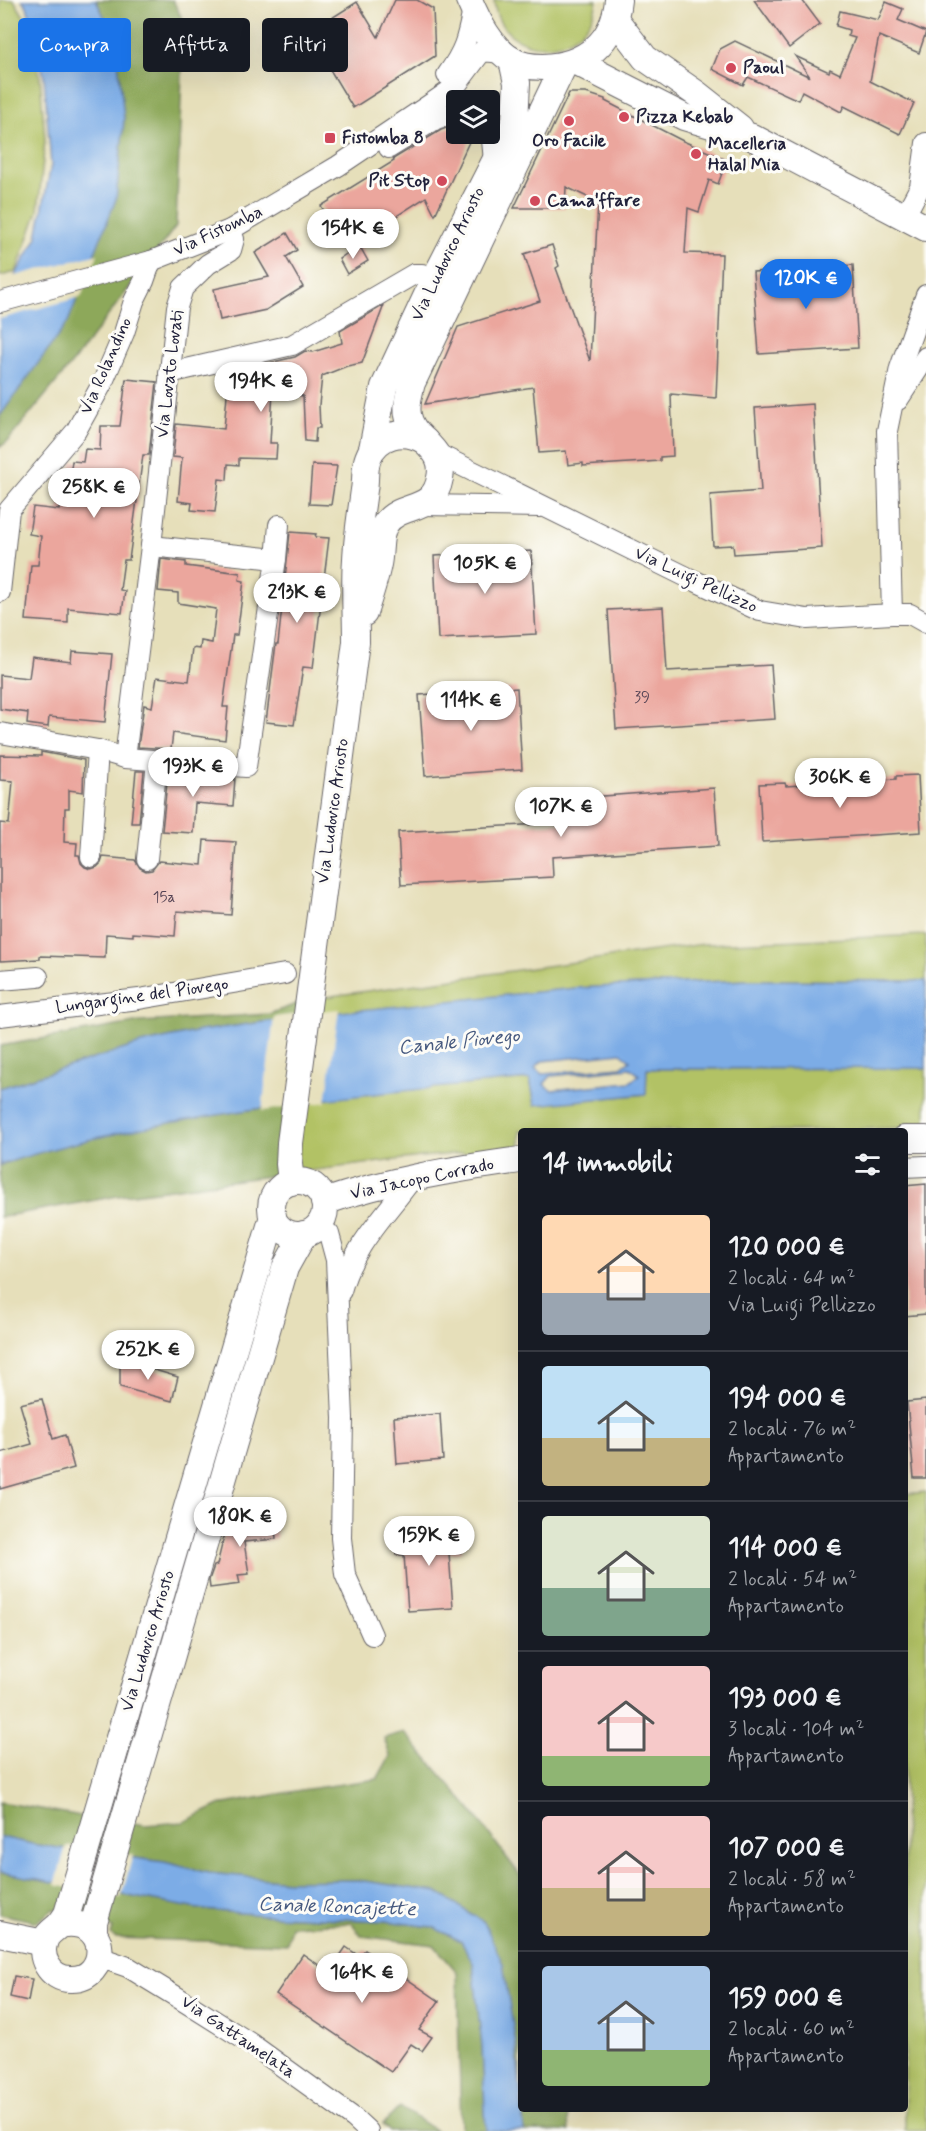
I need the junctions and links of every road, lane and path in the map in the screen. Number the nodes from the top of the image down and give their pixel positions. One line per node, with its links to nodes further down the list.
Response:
1 (471, 5): 3 (main road); 10 (street, Via Fistomba)
2 (622, 8): 4 (main road); 6 (main road)
3 (508, 57): 4 (main road); 9 (main road, Via Ludovico Ariosto); 10 (street, Via Fistomba)
4 (570, 63): 6 (main road); 20 (main road, Via Ludovico Ariosto)
5 (446, 116): 10 (street, Via Fistomba)
6 (752, 137): 11 (main road)
7 (926, 143): 11 (street)
8 (492, 144): 9 (street)
9 (494, 161): 14 (main road, Via Ludovico Ariosto)
10 (338, 166): 12 (street, Via Fistomba)
11 (915, 222)
12 (230, 230): 13 (street, Via Fistomba); 18 (street, Via Lovato Lovati)
13 (151, 261): 16 (street, Via Fistomba); 28 (street, Via Rolandino)
14 (434, 280): 18 (street); 21 (main road, Via Ludovico Ariosto)
15 (926, 295): 19 (street)
16 (0, 302)
17 (926, 357): 19 (street)
18 (170, 373): 26 (street, Via Lovato Lovati)
19 (891, 410): 29 (street)
20 (431, 447): 21 (main road); 23 (main road, Via Ludovico Ariosto); 24 (street, Via Luigi Pellizzo)
21 (372, 449): 22 (main road, Via Ludovico Ariosto)
22 (366, 480): 23 (main road); 31 (main road, Via Ludovico Ariosto)
23 (417, 507): 24 (street, Via Luigi Pellizzo); 31 (main road, Via Ludovico Ariosto)
24 (546, 507): 29 (street, Via Luigi Pellizzo)
25 (279, 525): 27 (street)
26 (152, 546): 27 (street); 34 (street, Via Lovato Lovati)
27 (276, 559): 35 (street)
28 (0, 592)
29 (892, 615): 30 (street, Via Luigi Pellizzo)
30 (926, 622)
31 (356, 642): 48 (main road, Via Ludovico Ariosto)
32 (0, 734): 33 (street)
33 (98, 750): 34 (street); 36 (street)
34 (126, 758): 35 (street)
35 (157, 762): 37 (street)
36 (92, 857)
37 (147, 859)
38 (285, 974): 41 (street, Lungargine del Piovego)
39 (38, 977): 40 (street)
40 (0, 980)
41 (0, 1016)
42 (926, 1138): 43 (main road)
43 (908, 1139)
44 (518, 1160): 47 (main road, Via Jacopo Corrado)
45 (908, 1167): 46 (street)
46 (926, 1167)
47 (411, 1180): 50 (main road, Via Jacopo Corrado); 51 (street)
48 (291, 1182): 49 (main road); 50 (main road)
49 (273, 1216): 50 (main road); 53 (main road, Via Ludovico Ariosto)
50 (316, 1220): 51 (street); 55 (main road, Via Ludovico Ariosto)
51 (338, 1303): 52 (street)
52 (372, 1635)
53 (57, 1927): 54 (main road); 55 (main road); 55 (main road)
54 (0, 1934)
55 (96, 1938): 56 (street, Via Gattamelata)
56 (368, 2131)

